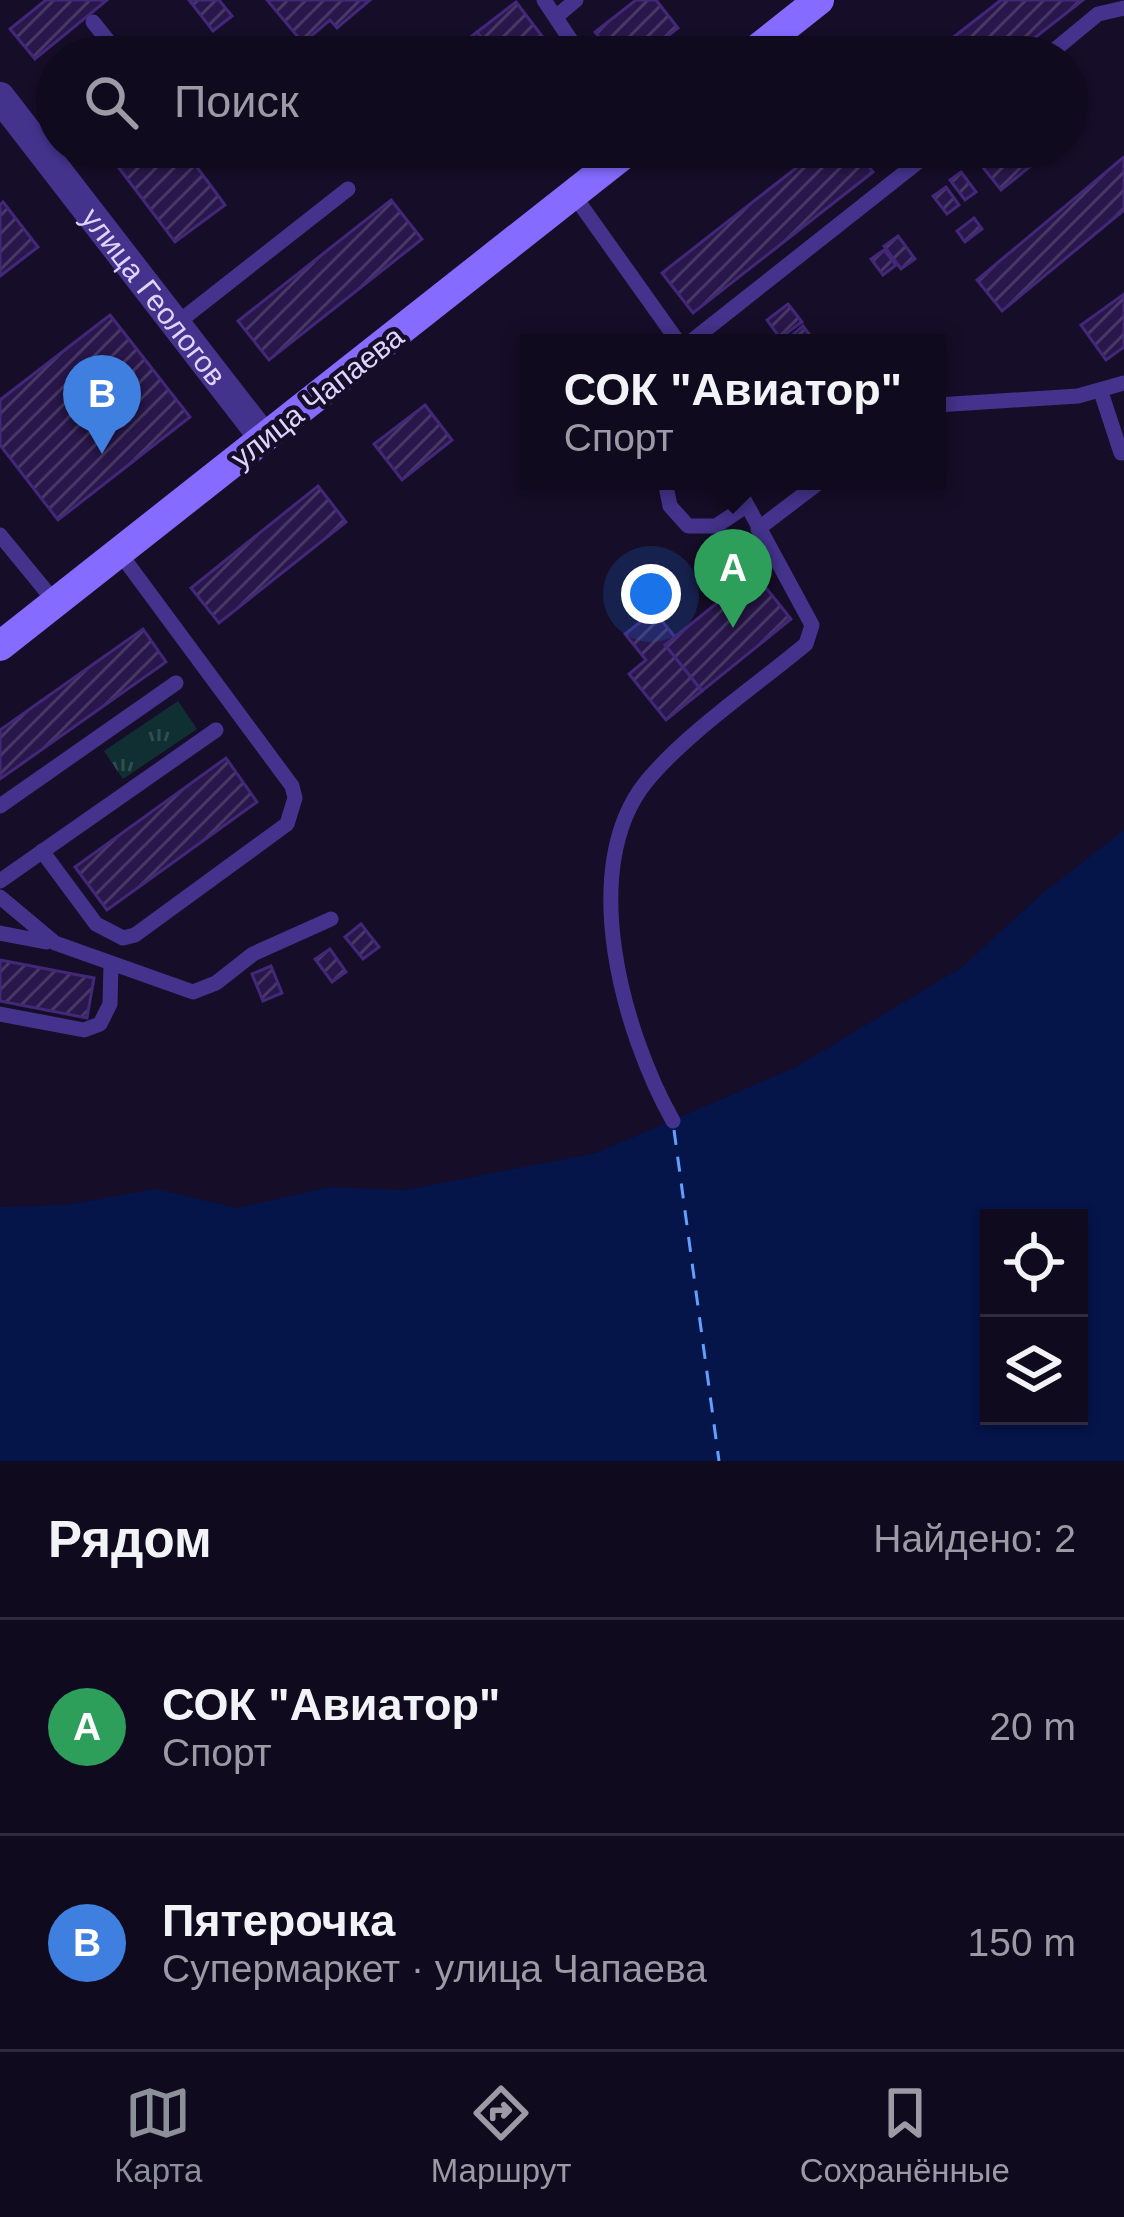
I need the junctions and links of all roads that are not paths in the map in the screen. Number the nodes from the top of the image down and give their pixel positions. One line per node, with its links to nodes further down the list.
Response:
1 (544, 0): 5 (lane)
2 (576, 0): 5 (lane)
3 (819, 0): 9 (main road)
4 (1124, 8): 10 (lane)
5 (557, 16): 8 (lane)
6 (93, 22): 7 (lane)
7 (104, 36)
8 (569, 36)
9 (774, 36)
10 (1071, 36)
11 (0, 97): 12 (street, улица Геологов)
12 (36, 132)
13 (66, 168): 18 (street, улица Геологов)
14 (606, 168): 17 (main road, улица Чапаева)
15 (910, 168): 20 (lane)
16 (347, 189): 18 (lane)
17 (573, 194): 19 (lane); 24 (main road, улица Чапаева)
18 (176, 324): 24 (street, улица Геологов)
19 (673, 334)
20 (700, 334)
21 (1124, 383): 22 (lane)
22 (1101, 392): 23 (lane); 25 (lane)
23 (946, 405)
24 (264, 438): 32 (main road, улица Чапаева)
25 (1121, 453)
26 (667, 490): 29 (lane)
27 (738, 490): 29 (lane)
28 (809, 490): 30 (lane)
29 (746, 506): 30 (lane)
30 (758, 529): 46 (lane)
31 (0, 535): 33 (lane)
32 (119, 552): 33 (main road, улица Чапаева); 38 (lane)
33 (56, 602): 34 (main road, улица Чапаева)
34 (0, 646)
35 (176, 683): 37 (lane)
36 (216, 730): 38 (lane)
37 (0, 806)
38 (43, 851): 39 (lane)
39 (0, 881)
40 (0, 897): 43 (lane)
41 (331, 919): 44 (lane)
42 (0, 933): 43 (lane)
43 (55, 944): 44 (lane)
44 (111, 964): 45 (lane)
45 (0, 1014)
46 (673, 1121)

